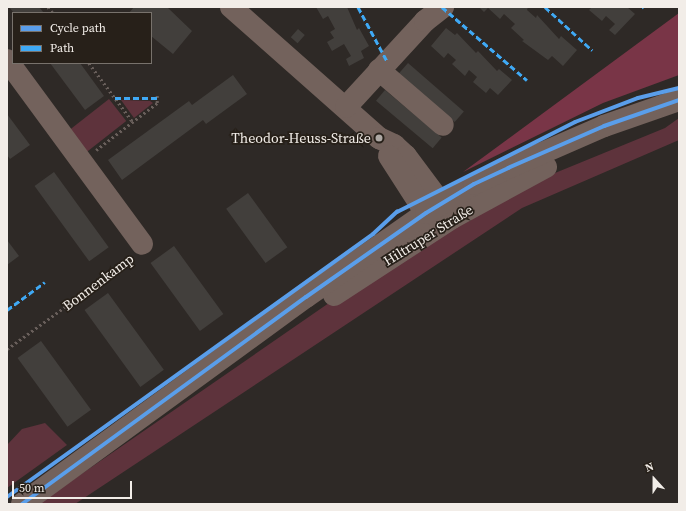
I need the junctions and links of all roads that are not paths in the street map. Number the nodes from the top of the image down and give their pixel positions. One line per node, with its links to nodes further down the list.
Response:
1 (231, 7): 6 (street)
2 (444, 7): 4 (street)
3 (7, 60): 10 (street, Bonnenkamp)
4 (379, 70): 6 (street); 8 (street)
5 (679, 100): 9 (street, Hiltruper Straße)
6 (346, 108): 9 (street)
7 (679, 109): 9 (street, Hiltruper Straße)
8 (443, 124)
9 (439, 216): 11 (street, Hiltruper Straße)
10 (142, 244)
11 (22, 504)

